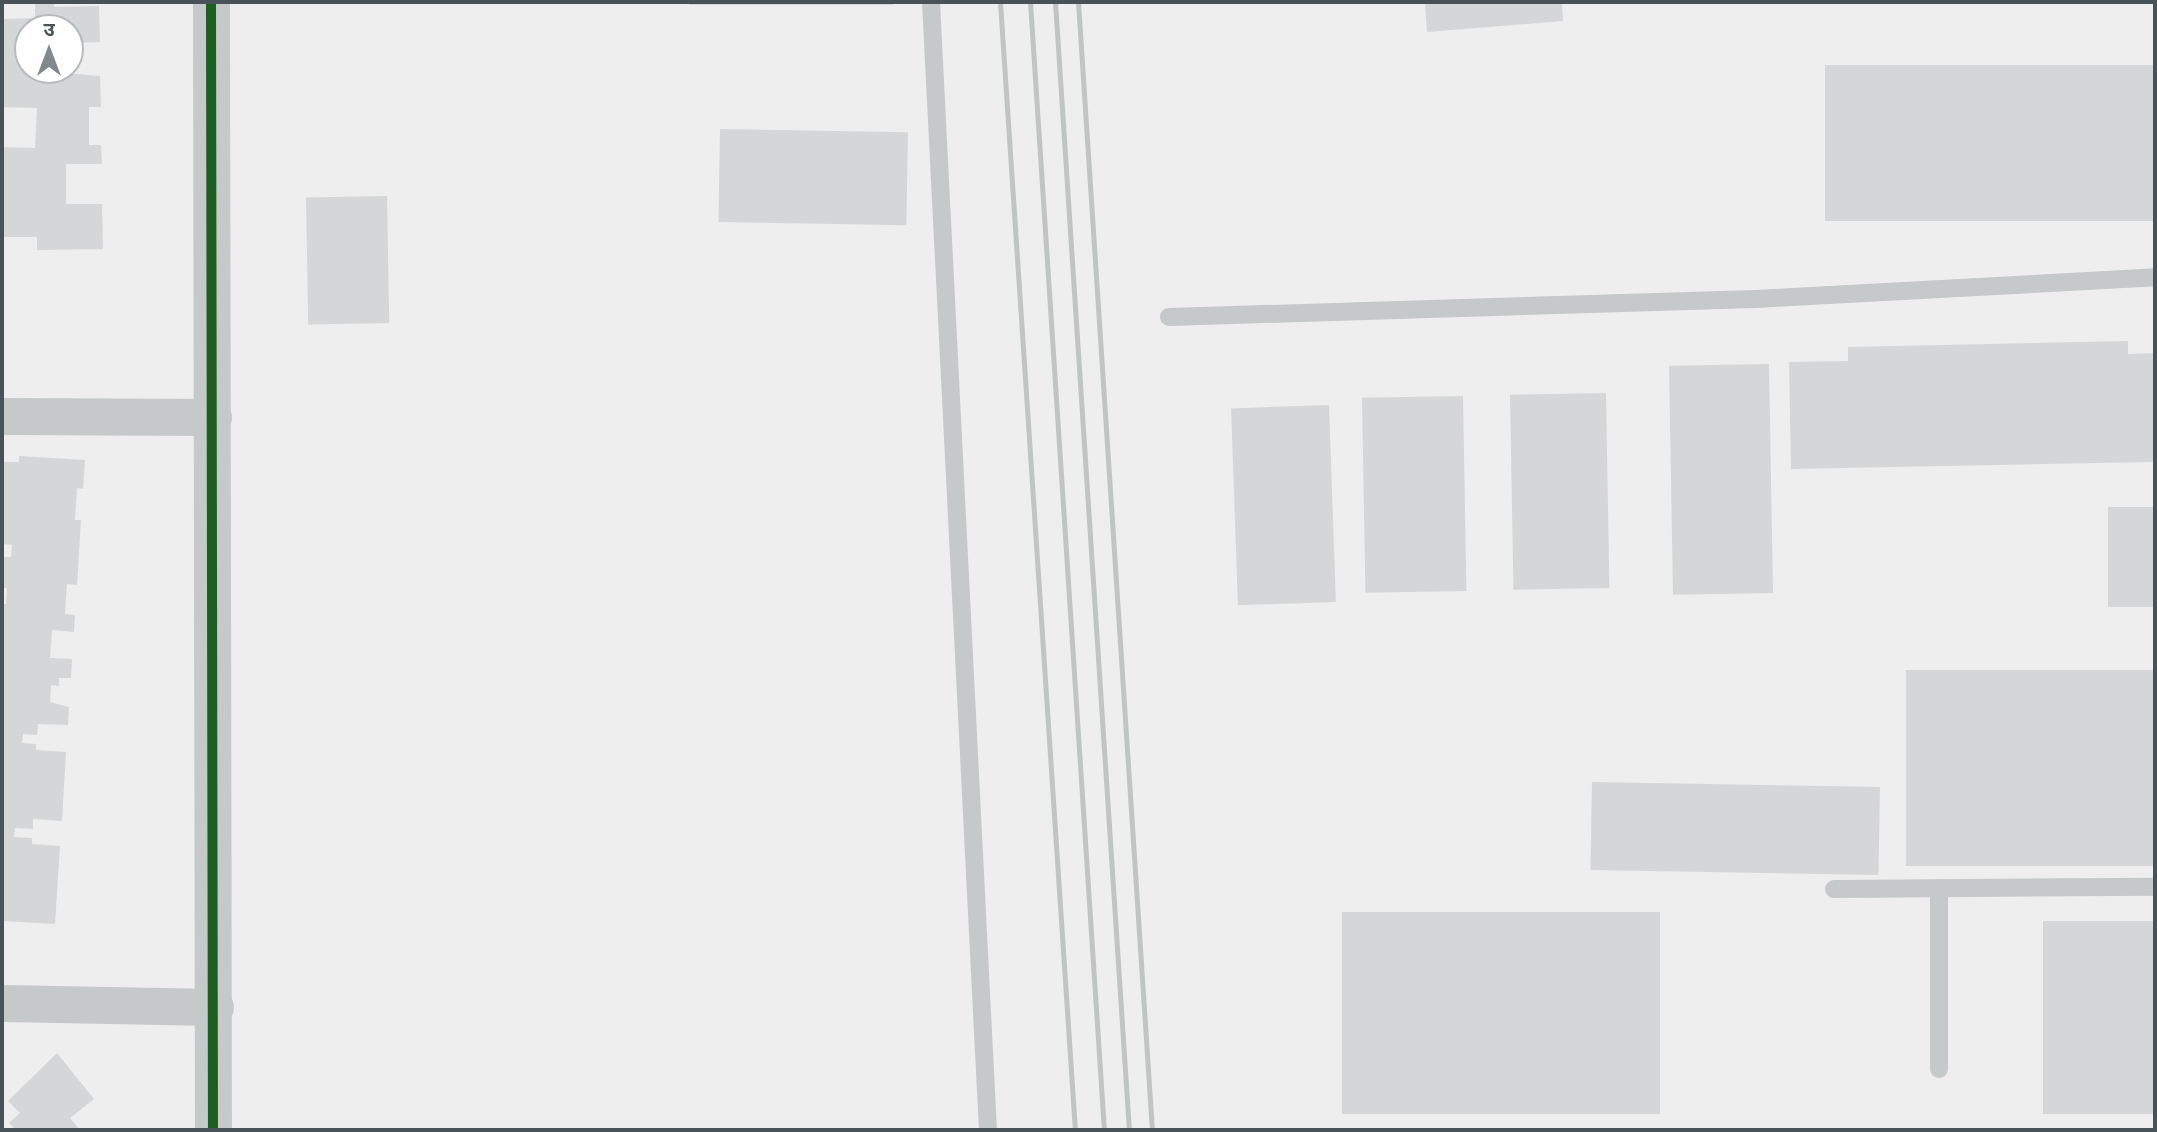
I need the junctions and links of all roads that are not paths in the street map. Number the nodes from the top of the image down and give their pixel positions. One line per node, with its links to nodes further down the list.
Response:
1 (211, 2): 6 (street)
2 (931, 2): 14 (lane)
3 (2155, 277): 4 (lane)
4 (1169, 317)
5 (2, 416): 6 (street)
6 (213, 417): 11 (street)
7 (2155, 887): 8 (lane)
8 (1939, 888): 9 (lane); 12 (lane)
9 (1834, 890)
10 (2, 1003): 11 (street)
11 (215, 1007): 13 (street)
12 (1939, 1069)
13 (213, 1130)
14 (988, 1130)

